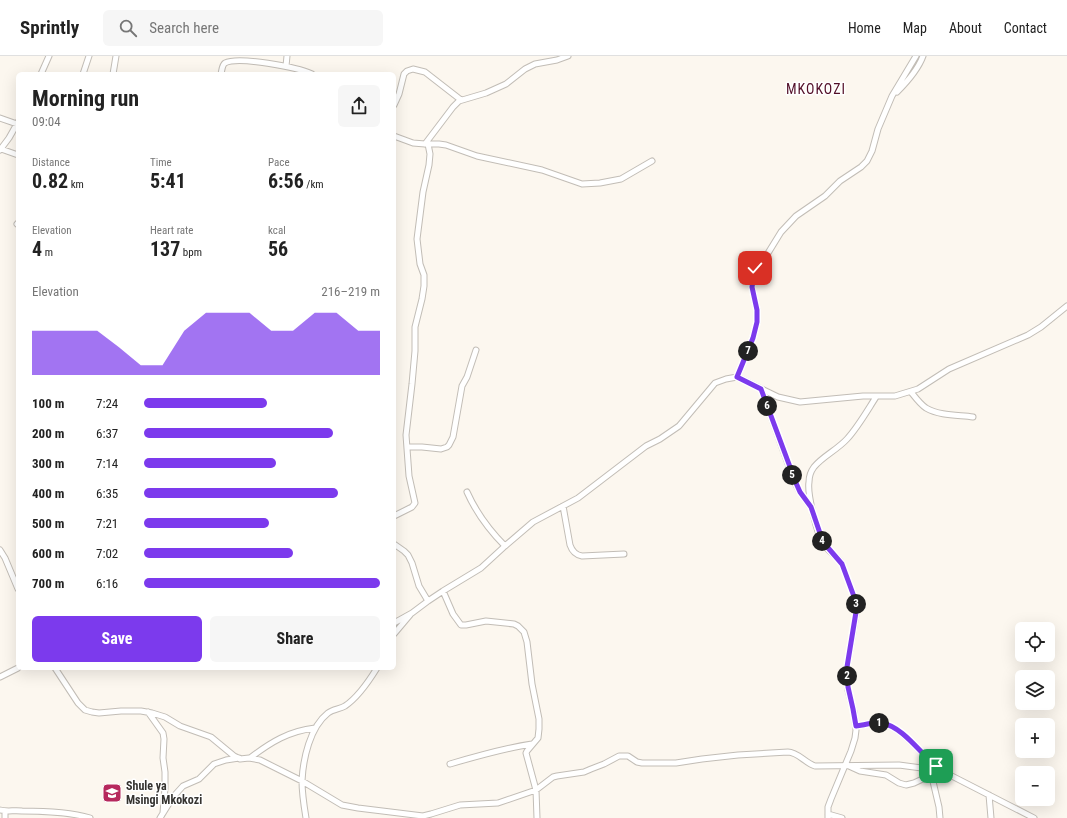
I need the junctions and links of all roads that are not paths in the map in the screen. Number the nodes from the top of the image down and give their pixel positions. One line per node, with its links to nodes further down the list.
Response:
1 (49, 56): 9 (street)
2 (89, 56): 10 (street)
3 (116, 56): 11 (street)
4 (287, 56): 8 (street)
5 (568, 56): 15 (street)
6 (916, 56): 14 (street)
7 (923, 56): 14 (street)
8 (286, 66): 12 (street); 13 (street)
9 (42, 72)
10 (84, 72)
11 (113, 72)
12 (222, 72)
13 (303, 72)
14 (892, 96): 27 (street)
15 (461, 100): 16 (street); 21 (street)
16 (396, 101)
17 (0, 118): 18 (street)
18 (16, 123)
19 (16, 125): 22 (street)
20 (396, 137): 21 (street)
21 (426, 144): 24 (street); 32 (street)
22 (1, 150): 23 (street)
23 (16, 154)
24 (652, 161)
25 (1067, 306): 29 (street)
26 (476, 350): 32 (street)
27 (737, 377): 28 (street); 34 (street)
28 (761, 389): 30 (street); 35 (street)
29 (911, 392): 30 (street); 31 (street)
30 (876, 396): 35 (street)
31 (973, 417)
32 (407, 447): 36 (street)
33 (467, 492): 38 (street)
34 (563, 506): 38 (street); 40 (street)
35 (811, 507): 52 (street)
36 (396, 515)
37 (396, 545): 43 (street)
38 (505, 546): 42 (street)
39 (0, 550): 41 (street)
40 (624, 554)
41 (16, 584)
42 (442, 591): 43 (street); 54 (street)
43 (428, 601): 44 (street)
44 (412, 613): 45 (street); 46 (street)
45 (396, 622)
46 (396, 632)
47 (16, 669): 50 (street)
48 (56, 670): 51 (street)
49 (376, 670): 53 (street)
50 (0, 677)
51 (148, 712): 55 (street); 67 (street)
52 (856, 726): 58 (street); 60 (street)
53 (316, 728): 56 (street); 62 (street)
54 (532, 744): 57 (street); 63 (street)
55 (239, 758): 56 (street); 67 (street)
56 (250, 758): 62 (street)
57 (450, 764)
58 (846, 766): 59 (street); 61 (street); 63 (street); 68 (street)
59 (929, 769): 60 (street); 61 (street)
60 (946, 773): 64 (street)
61 (931, 775): 76 (street)
62 (302, 781): 63 (street); 73 (street)
63 (536, 790): 74 (street)
64 (988, 795): 77 (street); 78 (street)
65 (3, 811): 66 (street); 69 (street)
66 (31, 811): 70 (street); 71 (street)
67 (163, 813): 72 (street)
68 (828, 816): 75 (street)
69 (5, 818)
70 (29, 818)
71 (90, 818)
72 (160, 818)
73 (306, 818)
74 (537, 818)
75 (842, 818)
76 (940, 818)
77 (991, 818)
78 (1034, 818)

